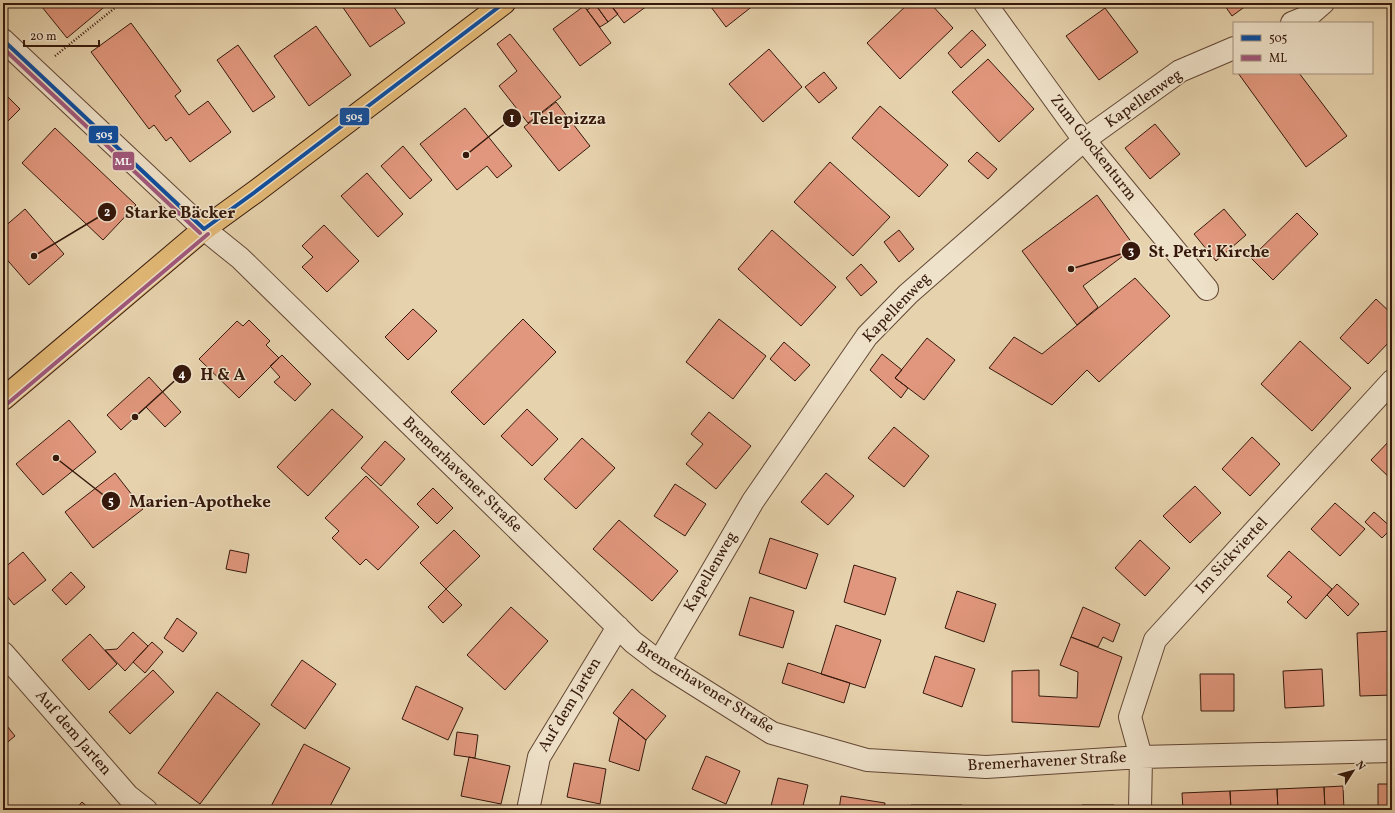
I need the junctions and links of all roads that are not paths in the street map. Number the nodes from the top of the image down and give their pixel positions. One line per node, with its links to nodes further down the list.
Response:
1 (504, 3): 8 (main road)
2 (985, 3): 7 (street, Zum Glockenturm)
3 (1323, 3): 4 (street)
4 (1294, 22)
5 (3, 40): 8 (street, Bremerhavener Straße)
6 (1233, 48): 7 (street, Kapellenweg)
7 (1084, 140): 9 (street, Zum Glockenturm); 14 (street, Kapellenweg)
8 (204, 229): 11 (main road); 12 (street, Bremerhavener Straße)
9 (1207, 289)
10 (1392, 382): 16 (street, Im Sickviertel)
11 (3, 399)
12 (618, 627): 14 (street, Bremerhavener Straße); 18 (street, Auf dem Jarten)
13 (3, 653): 17 (street, Auf dem Jarten)
14 (659, 662): 16 (street, Bremerhavener Straße)
15 (1392, 751): 16 (street, Bremerhavener Straße)
16 (1141, 757): 19 (street, Im Sickviertel)
17 (146, 810)
18 (528, 810)
19 (1140, 810)

